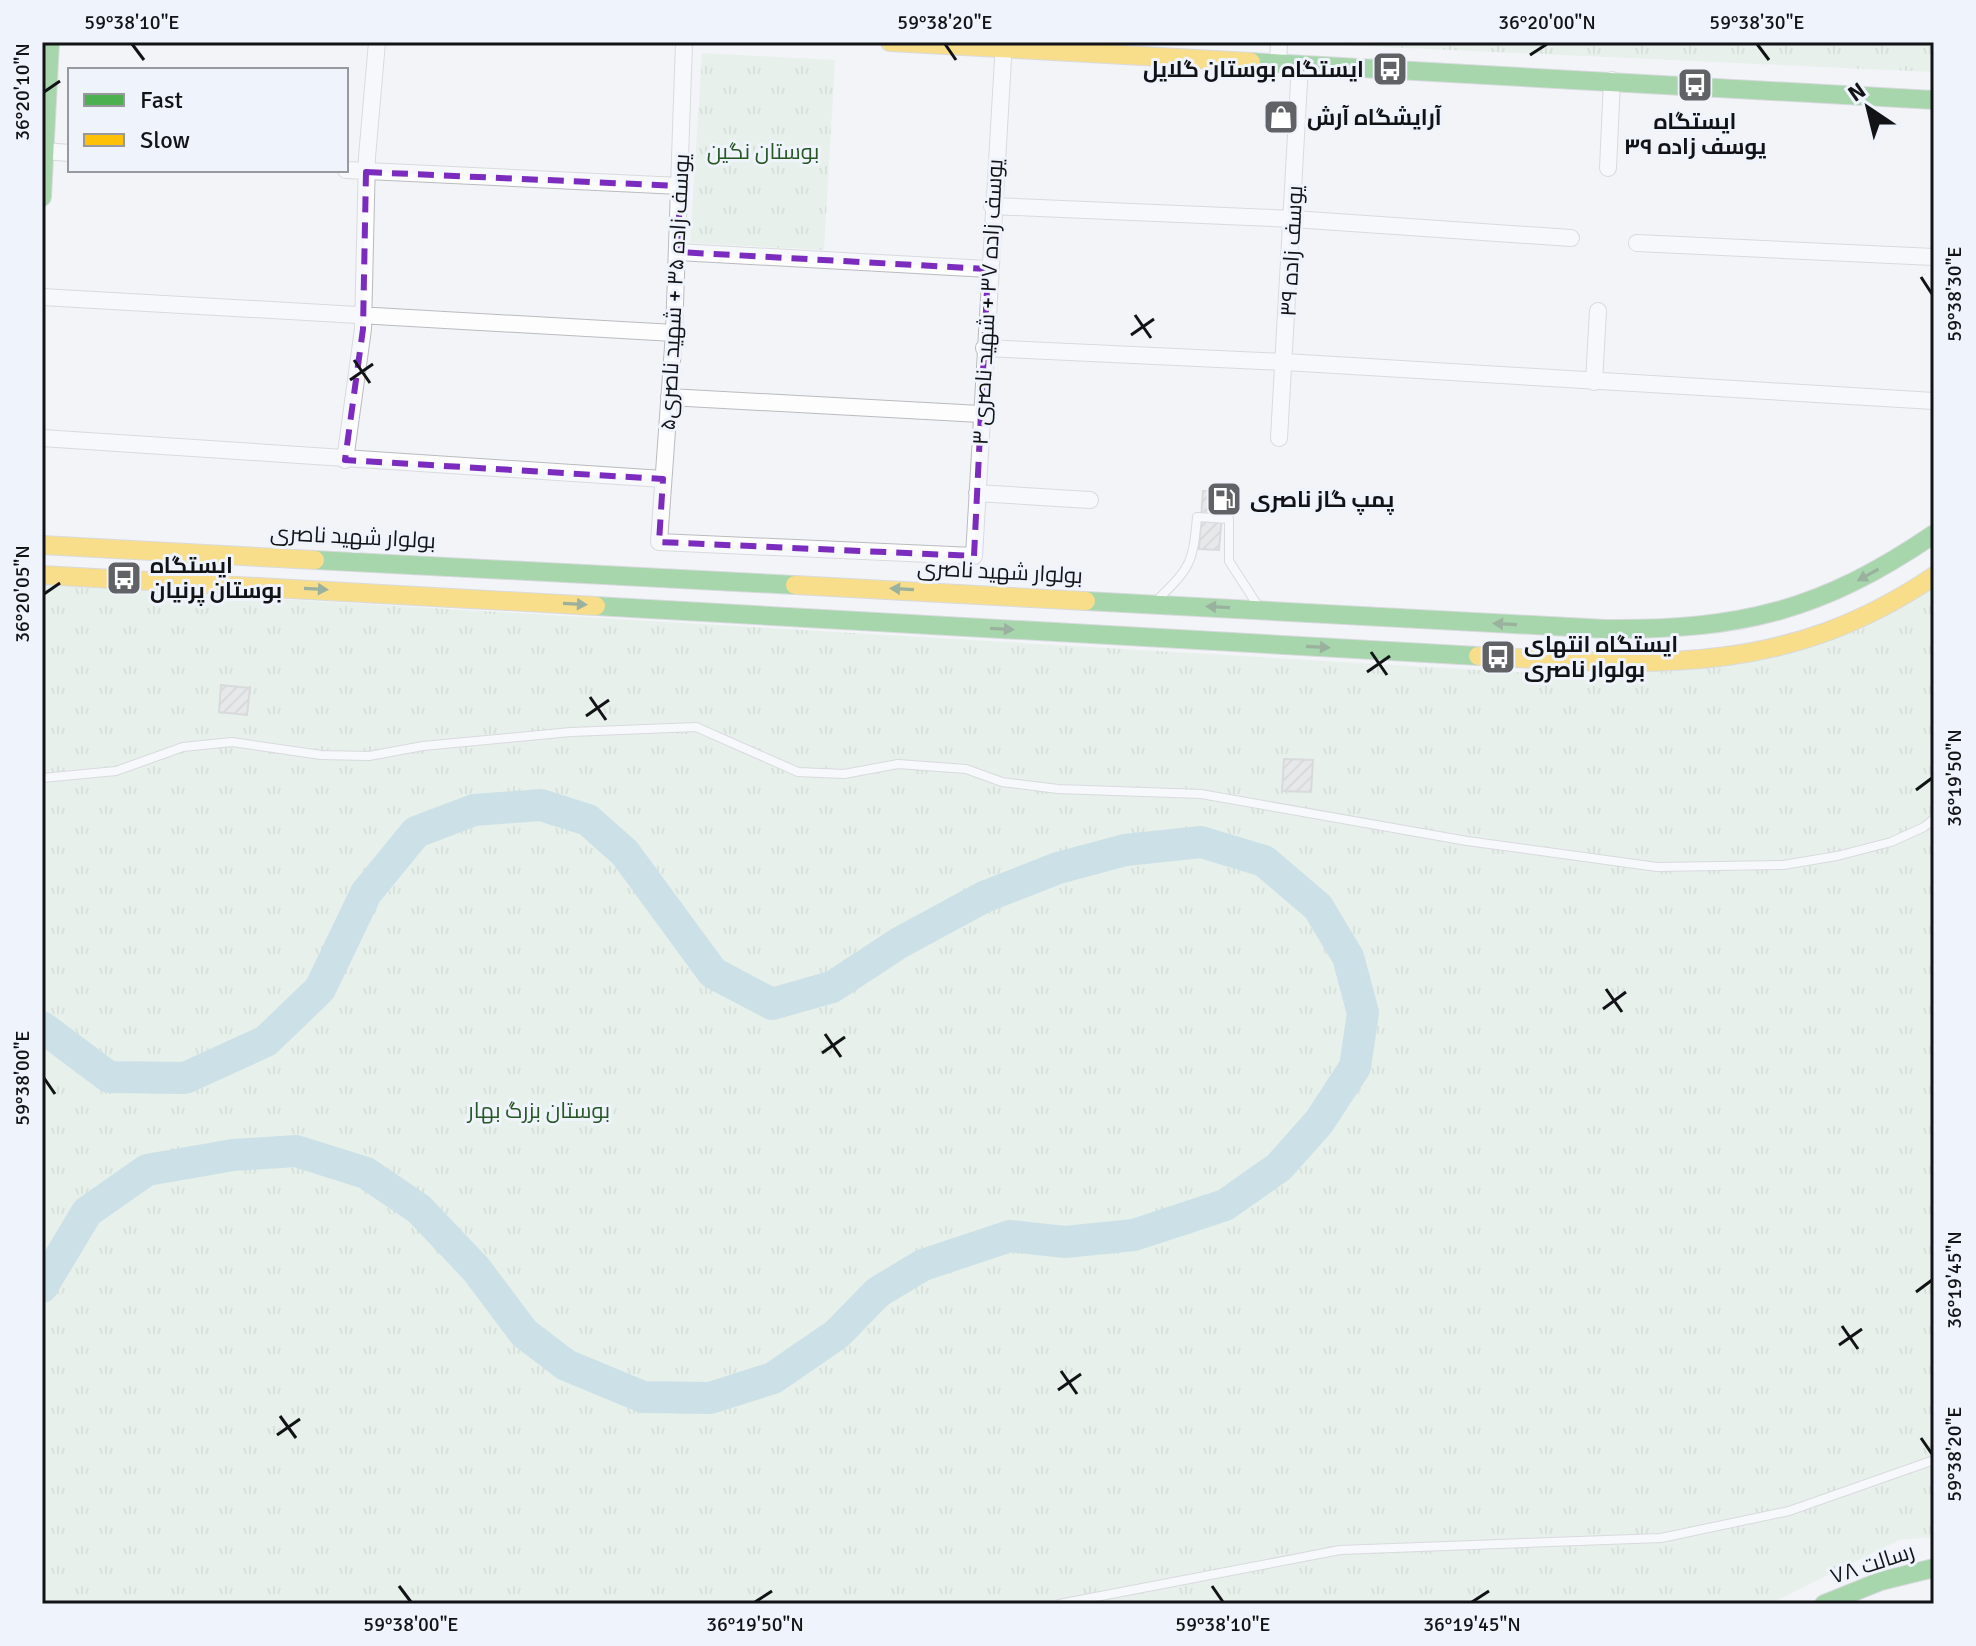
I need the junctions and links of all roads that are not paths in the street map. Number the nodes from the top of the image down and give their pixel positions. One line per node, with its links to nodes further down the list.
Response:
1 (50, 42): 12 (main road)
2 (377, 42): 13 (street)
3 (684, 42): 16 (street, یوسف زاده ۳۵ + شهید ناصری۵)
4 (890, 42): 6 (main road)
5 (1279, 42): 7 (street)
6 (1004, 45): 7 (main road); 18 (street, یوسف زاده ۳۷ + شهید ناصری ۳)
7 (1278, 63): 8 (main road)
8 (1300, 64): 9 (main road); 19 (street, یوسف زاده ۳۹)
9 (1612, 80): 10 (main road); 14 (street)
10 (1934, 100)
11 (68, 153): 12 (street)
12 (44, 159): 17 (main road)
13 (367, 164): 15 (street); 16 (street); 27 (street)
14 (1608, 168)
15 (348, 169)
16 (680, 186): 22 (street, یوسف زاده ۳۵ + شهید ناصری۵)
17 (42, 197)
18 (992, 206): 19 (street); 24 (street, یوسف زاده ۳۷ + شهید ناصری ۳)
19 (1293, 219): 20 (street); 30 (street, یوسف زاده ۳۹)
20 (1571, 238)
21 (1637, 243): 23 (street)
22 (678, 252): 24 (street); 28 (street, یوسف زاده ۳۵ + شهید ناصری۵)
23 (1934, 257)
24 (988, 269): 29 (street, یوسف زاده ۳۷ + شهید ناصری ۳)
25 (42, 297): 27 (street)
26 (1598, 311): 31 (street)
27 (363, 315): 28 (street); 37 (street)
28 (674, 333): 32 (street, یوسف زاده ۳۵ + شهید ناصری۵)
29 (984, 348): 30 (street); 34 (street, یوسف زاده ۳۷ + شهید ناصری ۳)
30 (1285, 362): 31 (street); 36 (street, یوسف زاده ۳۹)
31 (1594, 382): 33 (street)
32 (669, 397): 34 (street); 38 (street, یوسف زاده ۳۵ + شهید ناصری۵)
33 (1934, 401)
34 (980, 414): 39 (street, یوسف زاده ۳۷ + شهید ناصری ۳)
35 (42, 438): 37 (street)
36 (1279, 438)
37 (345, 460): 38 (street)
38 (663, 479): 43 (street, یوسف زاده ۳۵ + شهید ناصری۵)
39 (977, 493): 40 (street); 43 (street, یوسف زاده ۳۷ + شهید ناصری ۳)
40 (1090, 500)
41 (1934, 534): 48 (main road, بولوار شهید ناصری, one-way to 48)
42 (42, 545): 46 (main road, بولوار شهید ناصری, one-way to 42)
43 (974, 556)
44 (42, 575): 49 (main road, one-way to 49)
45 (1934, 576): 49 (main road, one-way to 45)
46 (934, 591): 47 (main road, بولوار شهید ناصری); 49 (main road)
47 (1153, 604): 48 (main road, بولوار شهید ناصری, one-way to 47); 48 (lane)
48 (1261, 610)
49 (932, 625)
50 (42, 778): 51 (lane)
51 (1934, 819)
52 (1934, 1460): 54 (lane)
53 (1934, 1568): 55 (main road, رسالت ۷۸)
54 (1059, 1604)
55 (1824, 1604)

